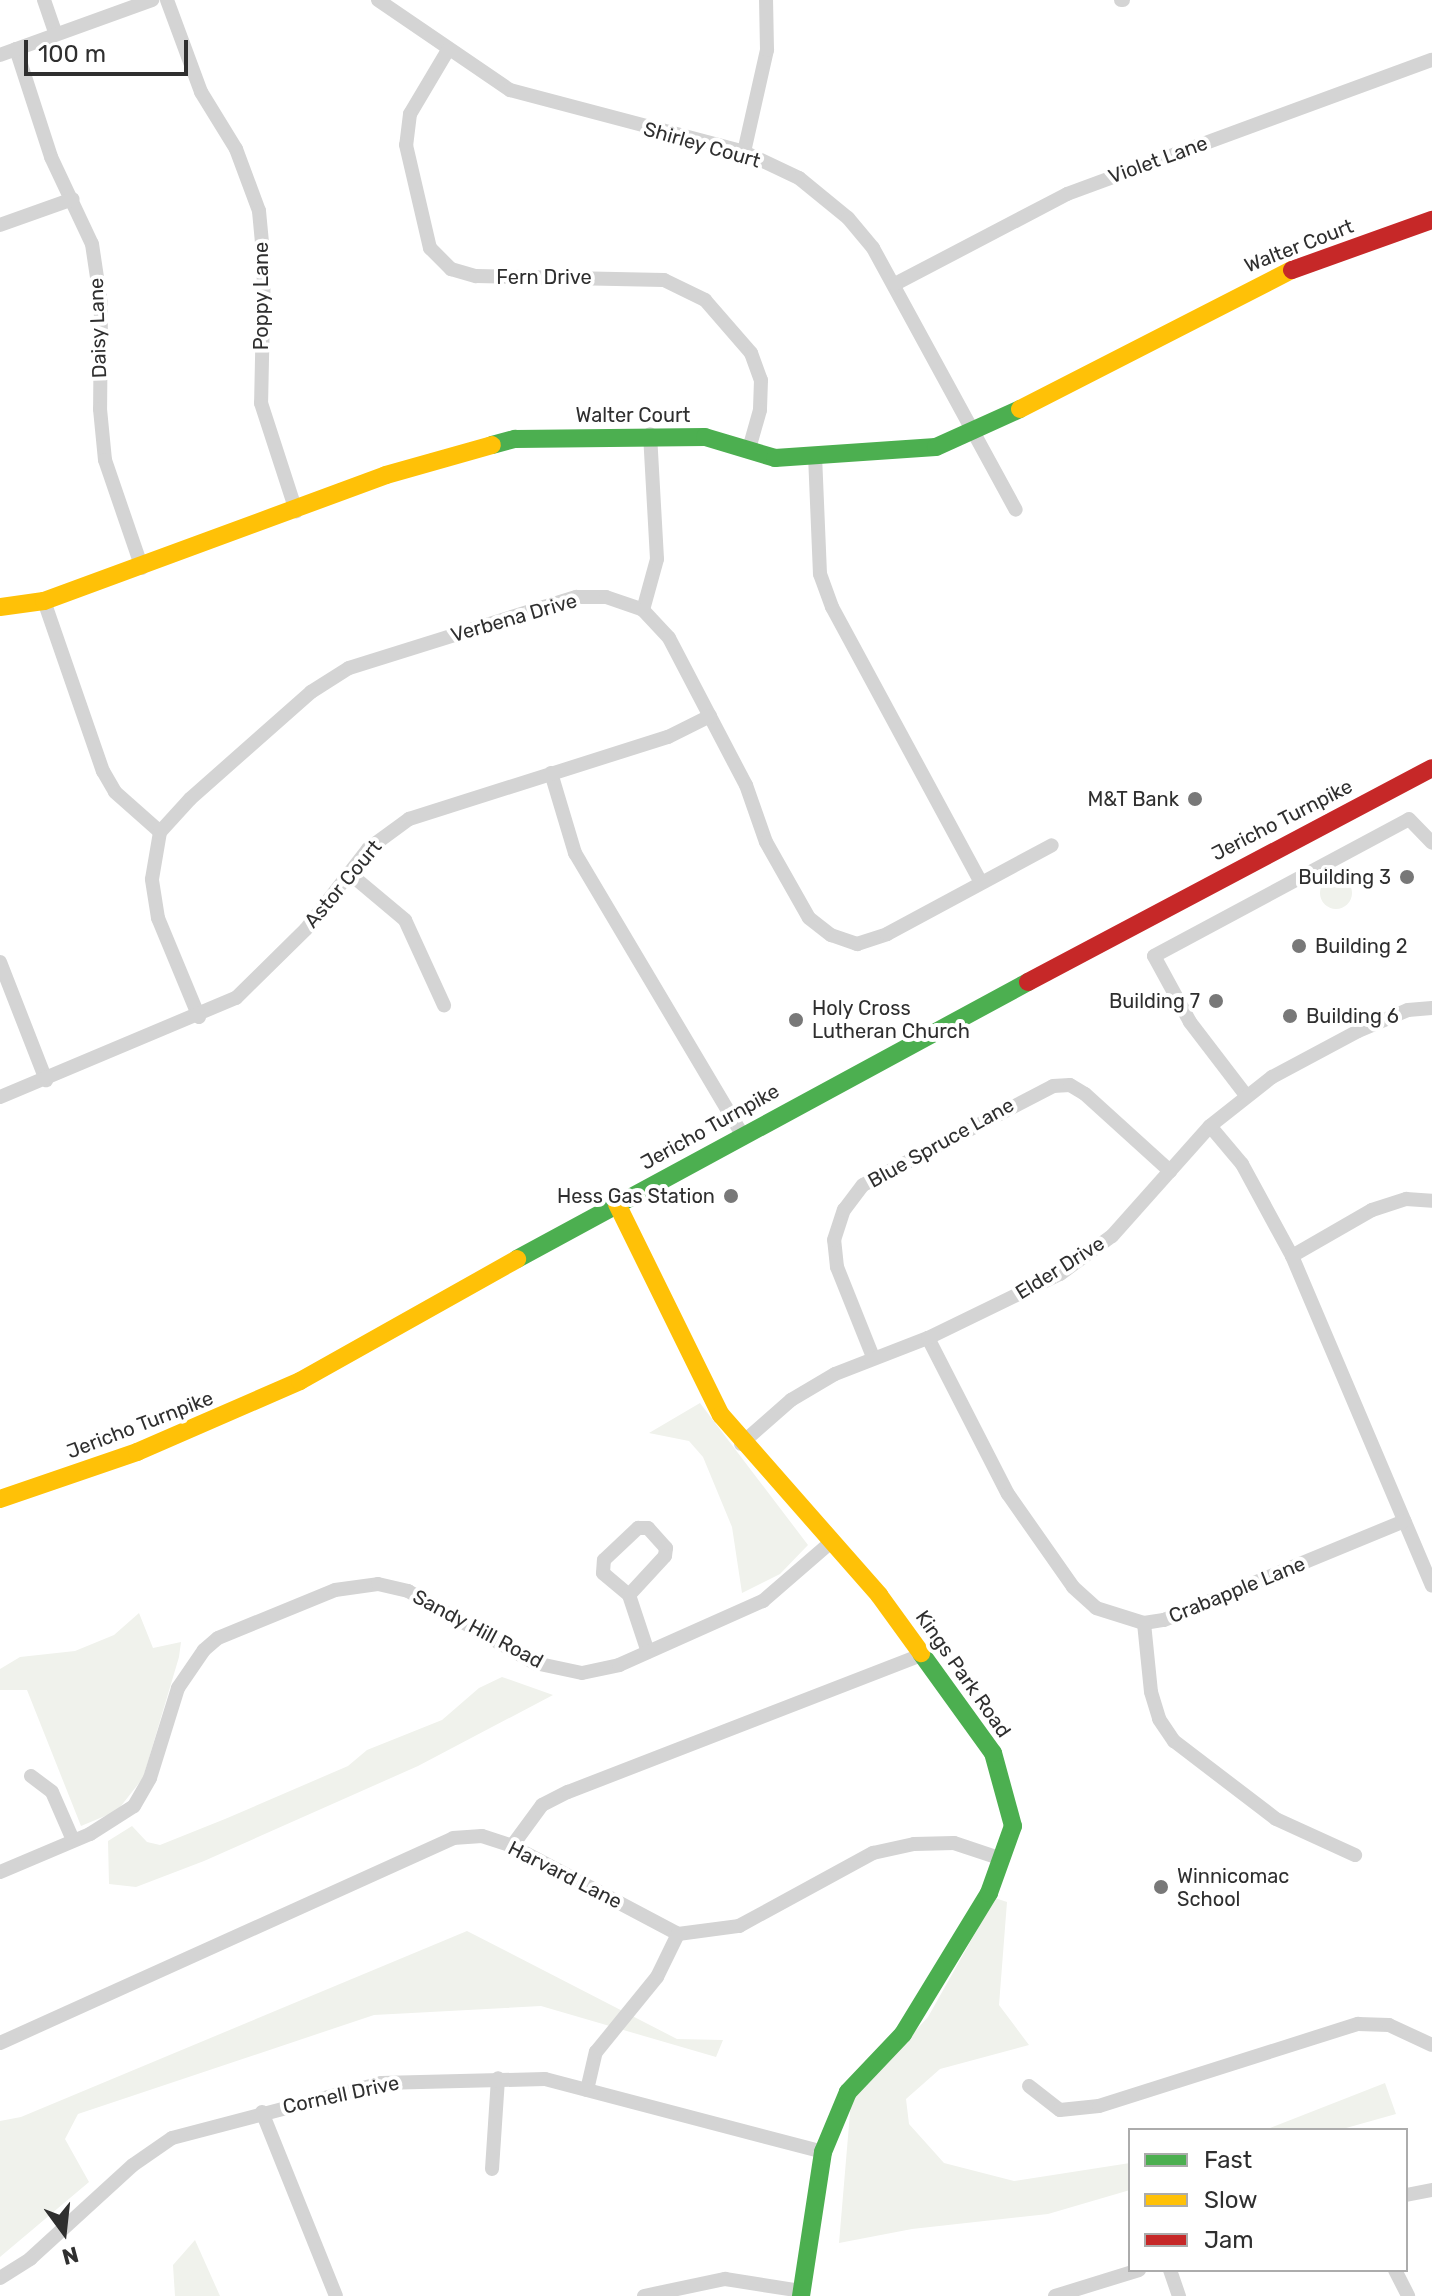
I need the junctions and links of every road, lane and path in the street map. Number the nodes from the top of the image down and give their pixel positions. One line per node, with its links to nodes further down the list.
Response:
1 (44, 0): 8 (street)
2 (152, 0): 8 (street)
3 (167, 0): 23 (street, Poppy Lane)
4 (378, 0): 7 (street, Shirley Court)
5 (413, 0): 7 (street)
6 (766, 0): 13 (street)
7 (403, 15): 10 (street, Shirley Court)
8 (55, 32): 9 (street)
9 (16, 49): 11 (street); 14 (street, Daisy Lane)
10 (448, 50): 13 (street, Shirley Court); 20 (street, Fern Drive)
11 (0, 55)
12 (1432, 60): 17 (street, Violet Lane)
13 (744, 152): 17 (street, Shirley Court)
14 (73, 199): 16 (street); 24 (street, Daisy Lane)
15 (1432, 220): 19 (street, Walter Court)
16 (0, 225)
17 (895, 284): 19 (street, Shirley Court)
18 (650, 434): 20 (street, Walter Court); 23 (street, Walter Court); 27 (street)
19 (974, 434): 21 (street, Walter Court); 22 (street, Shirley Court)
20 (749, 449): 21 (street, Walter Court)
21 (815, 455): 35 (street)
22 (1016, 510)
23 (296, 511): 24 (street, Walter Court)
24 (142, 568): 25 (street, Walter Court)
25 (44, 601): 26 (street, Walter Court); 31 (street)
26 (0, 607)
27 (643, 610): 28 (street, Verbena Drive); 31 (street, Verbena Drive)
28 (710, 716): 30 (street, Astor Court); 35 (street, Verbena Drive)
29 (1432, 768): 44 (street, Jericho Turnpike)
30 (551, 773): 34 (street, Astor Court); 44 (street)
31 (160, 832): 39 (street)
32 (1432, 843): 41 (street)
33 (1052, 845): 35 (street, Verbena Drive)
34 (349, 873): 37 (street); 39 (street, Astor Court)
35 (981, 882)
36 (0, 962): 40 (street)
37 (444, 1005)
38 (1432, 1008): 41 (street, Elder Drive)
39 (199, 1017): 40 (street, Astor Court)
40 (46, 1080): 42 (street, Astor Court)
41 (1245, 1094): 43 (street, Elder Drive)
42 (0, 1097)
43 (1210, 1126): 45 (street, Elder Drive); 48 (street)
44 (741, 1133): 47 (street, Jericho Turnpike)
45 (1170, 1171): 49 (street, Elder Drive); 50 (street, Blue Spruce Lane)
46 (1432, 1201): 48 (street)
47 (617, 1204): 51 (street, Kings Park Road); 52 (street, Jericho Turnpike)
48 (1292, 1256): 53 (street)
49 (928, 1338): 50 (street, Elder Drive); 57 (street, Crabapple Lane)
50 (873, 1357): 51 (street, Elder Drive)
51 (741, 1444): 54 (street, Kings Park Road)
52 (0, 1499)
53 (1404, 1521): 55 (street); 57 (street, Crabapple Lane)
54 (830, 1543): 58 (street, Sandy Hill Road); 59 (street, Kings Park Road)
55 (1431, 1579)
56 (629, 1595): 56 (street); 58 (street)
57 (1144, 1623): 63 (street)
58 (648, 1652): 61 (street, Sandy Hill Road)
59 (923, 1654): 62 (street); 64 (street, Kings Park Road)
60 (31, 1776): 61 (street)
61 (73, 1840): 65 (street, Sandy Hill Road)
62 (512, 1846): 66 (street, Harvard Lane); 67 (street, Harvard Lane)
63 (1355, 1855)
64 (1002, 1859): 66 (street); 73 (street, Kings Park Road)
65 (0, 1872)
66 (678, 1934): 71 (street)
67 (0, 2043)
68 (1432, 2045): 70 (street)
69 (498, 2078): 71 (street, Cornell Drive); 72 (street, Cornell Drive); 74 (street)
70 (1029, 2086)
71 (587, 2090): 73 (street, Cornell Drive)
72 (262, 2112): 80 (street, Cornell Drive); 82 (street)
73 (823, 2152): 81 (street, Kings Park Road)
74 (492, 2169)
75 (1432, 2190): 76 (street)
76 (1408, 2195)
77 (1133, 2272): 84 (street)
78 (1171, 2272): 85 (street)
79 (1396, 2272): 86 (street)
80 (0, 2278)
81 (802, 2294): 83 (street)
82 (336, 2296)
83 (644, 2296)
84 (1055, 2296)
85 (1179, 2296)
86 (1408, 2296)

